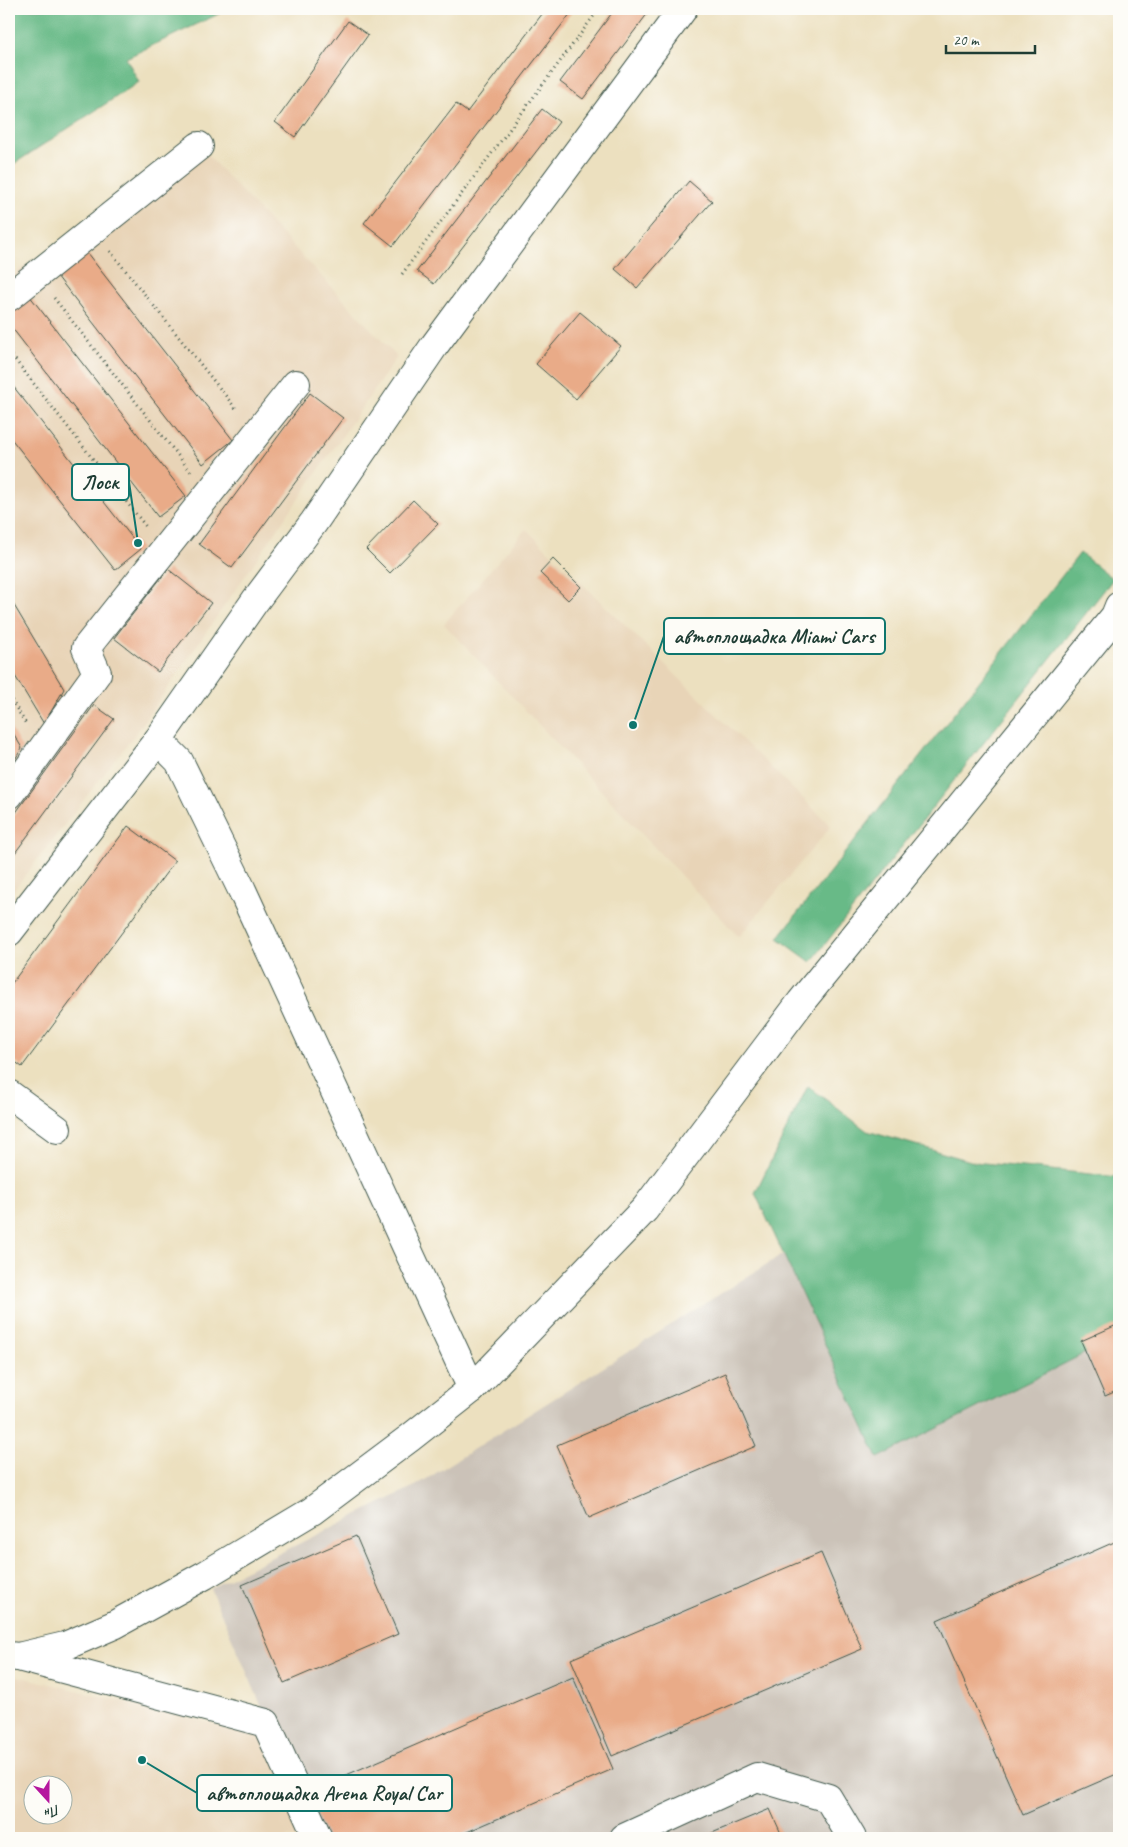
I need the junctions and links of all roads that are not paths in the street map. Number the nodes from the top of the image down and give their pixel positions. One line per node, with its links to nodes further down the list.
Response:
1 (683, 9): 6 (street)
2 (200, 146): 3 (street)
3 (9, 297)
4 (296, 384): 7 (street)
5 (1119, 606): 11 (street)
6 (158, 740): 8 (street); 11 (street)
7 (9, 795)
8 (9, 932)
9 (9, 1094): 10 (street)
10 (57, 1129)
11 (472, 1389): 12 (street)
12 (13, 1657): 13 (street)
13 (318, 1838)
14 (624, 1838): 15 (street)
15 (852, 1838)

